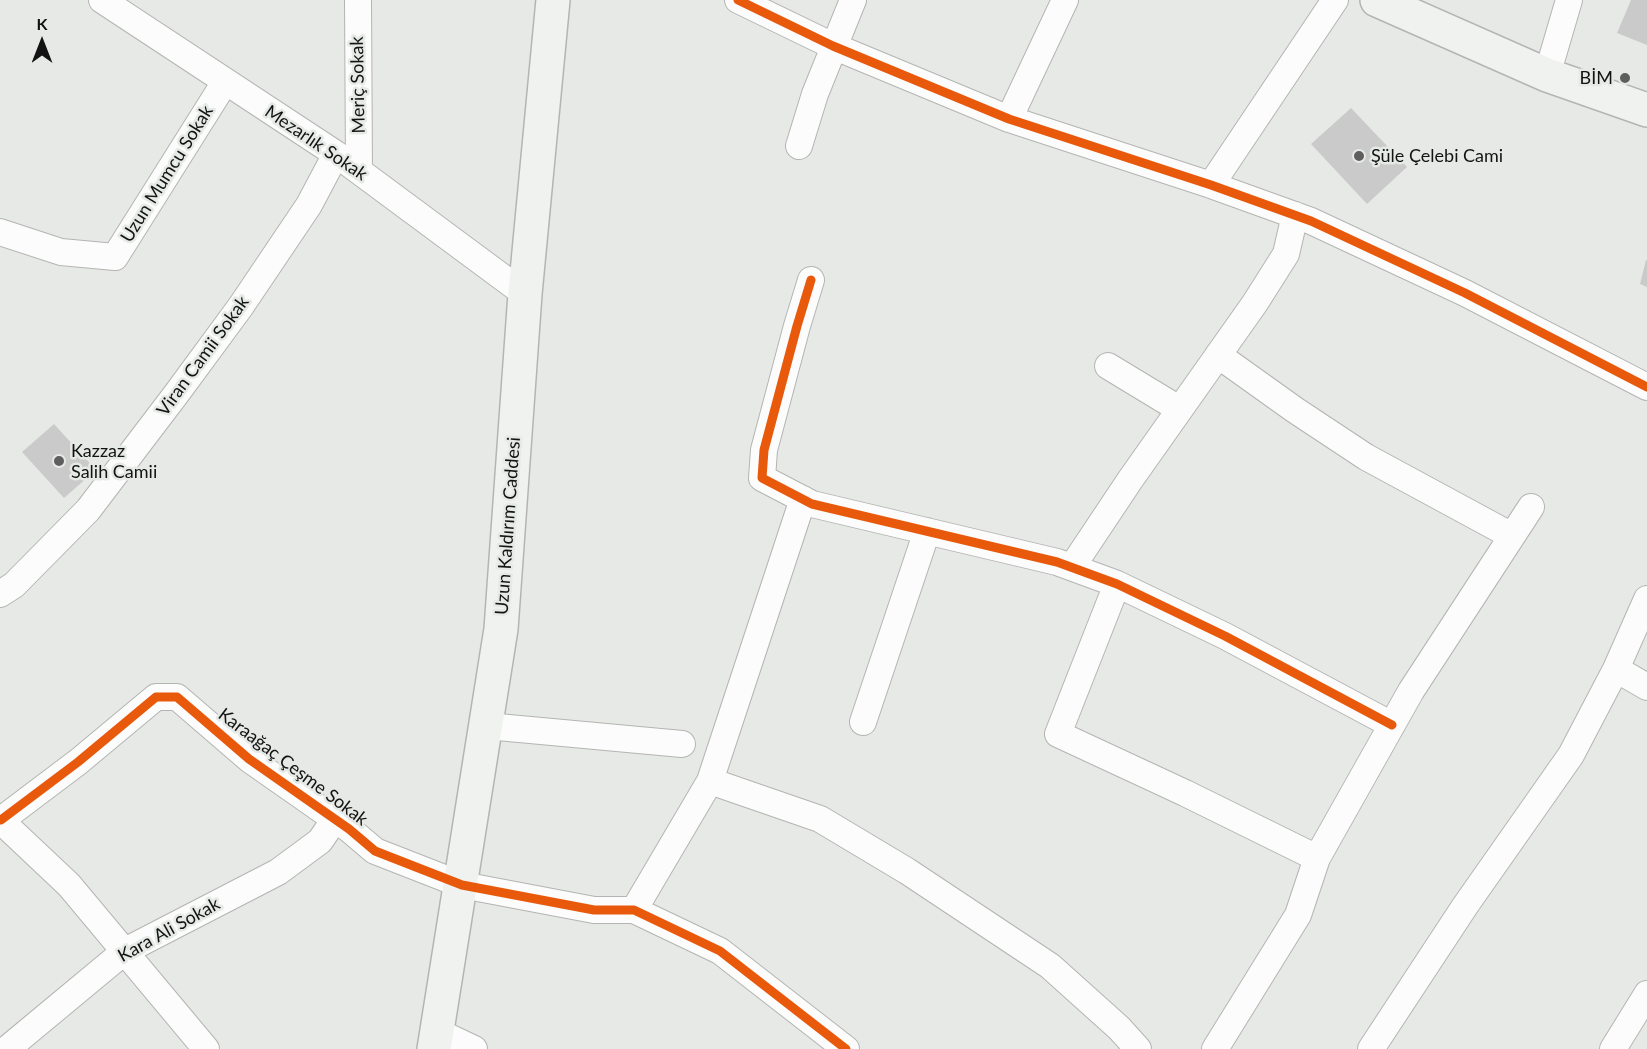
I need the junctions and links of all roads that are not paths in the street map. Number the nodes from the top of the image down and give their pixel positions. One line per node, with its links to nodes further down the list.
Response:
1 (102, 0): 12 (street, Mezarlık Sokak)
2 (358, 0): 17 (street, Meriç Sokak)
3 (553, 0): 22 (main road, Uzun Kaldırım Caddesi)
4 (738, 0): 10 (street)
5 (853, 0): 10 (street)
6 (1065, 0): 14 (street)
7 (1335, 0): 18 (street)
8 (1377, 0): 11 (main road)
9 (1569, 0): 11 (street)
10 (833, 46): 14 (street); 15 (street)
11 (1547, 75): 13 (main road)
12 (225, 82): 16 (street, Mezarlık Sokak); 20 (street, Uzun Mumcu Sokak)
13 (1647, 110)
14 (1009, 119): 18 (street)
15 (799, 146)
16 (336, 154): 17 (street, Mezarlık Sokak); 33 (street, Viran Camii Sokak)
17 (359, 170): 22 (street, Mezarlık Sokak)
18 (1211, 185): 19 (street)
19 (1295, 215): 23 (street); 25 (street)
20 (0, 232)
21 (811, 280): 27 (street)
22 (525, 294): 39 (main road, Uzun Kaldırım Caddesi)
23 (1218, 355): 26 (street); 30 (street)
24 (1108, 366): 26 (street)
25 (1647, 387)
26 (1179, 409): 31 (street)
27 (803, 499): 29 (street); 41 (street)
28 (1531, 507): 30 (street)
29 (927, 531): 31 (street); 37 (street)
30 (1512, 536): 38 (street)
31 (1072, 567): 32 (street)
32 (1117, 584): 38 (street); 44 (street)
33 (0, 594)
34 (1647, 599): 35 (street)
35 (1616, 669): 36 (street); 56 (street)
36 (1647, 687)
37 (863, 722)
38 (1392, 725): 44 (street)
39 (487, 726): 40 (street); 45 (main road, Uzun Kaldırım Caddesi)
40 (682, 744)
41 (710, 781): 46 (street); 54 (street)
42 (335, 819): 43 (street, Karaağaç Çeşme Sokak); 45 (street, Karaağaç Çeşme Sokak); 47 (street, Kara Ali Sokak)
43 (0, 820): 47 (street)
44 (1317, 858): 55 (street)
45 (462, 885): 46 (street, Karaağaç Çeşme Sokak); 49 (main road, Uzun Kaldırım Caddesi)
46 (634, 910): 53 (street)
47 (125, 951): 50 (street, Kara Ali Sokak); 51 (street)
48 (1647, 994): 57 (street)
49 (435, 1040): 52 (street)
50 (7, 1049)
51 (206, 1049)
52 (474, 1049)
53 (846, 1049)
54 (1138, 1049)
55 (1215, 1049)
56 (1371, 1049)
57 (1613, 1049)

